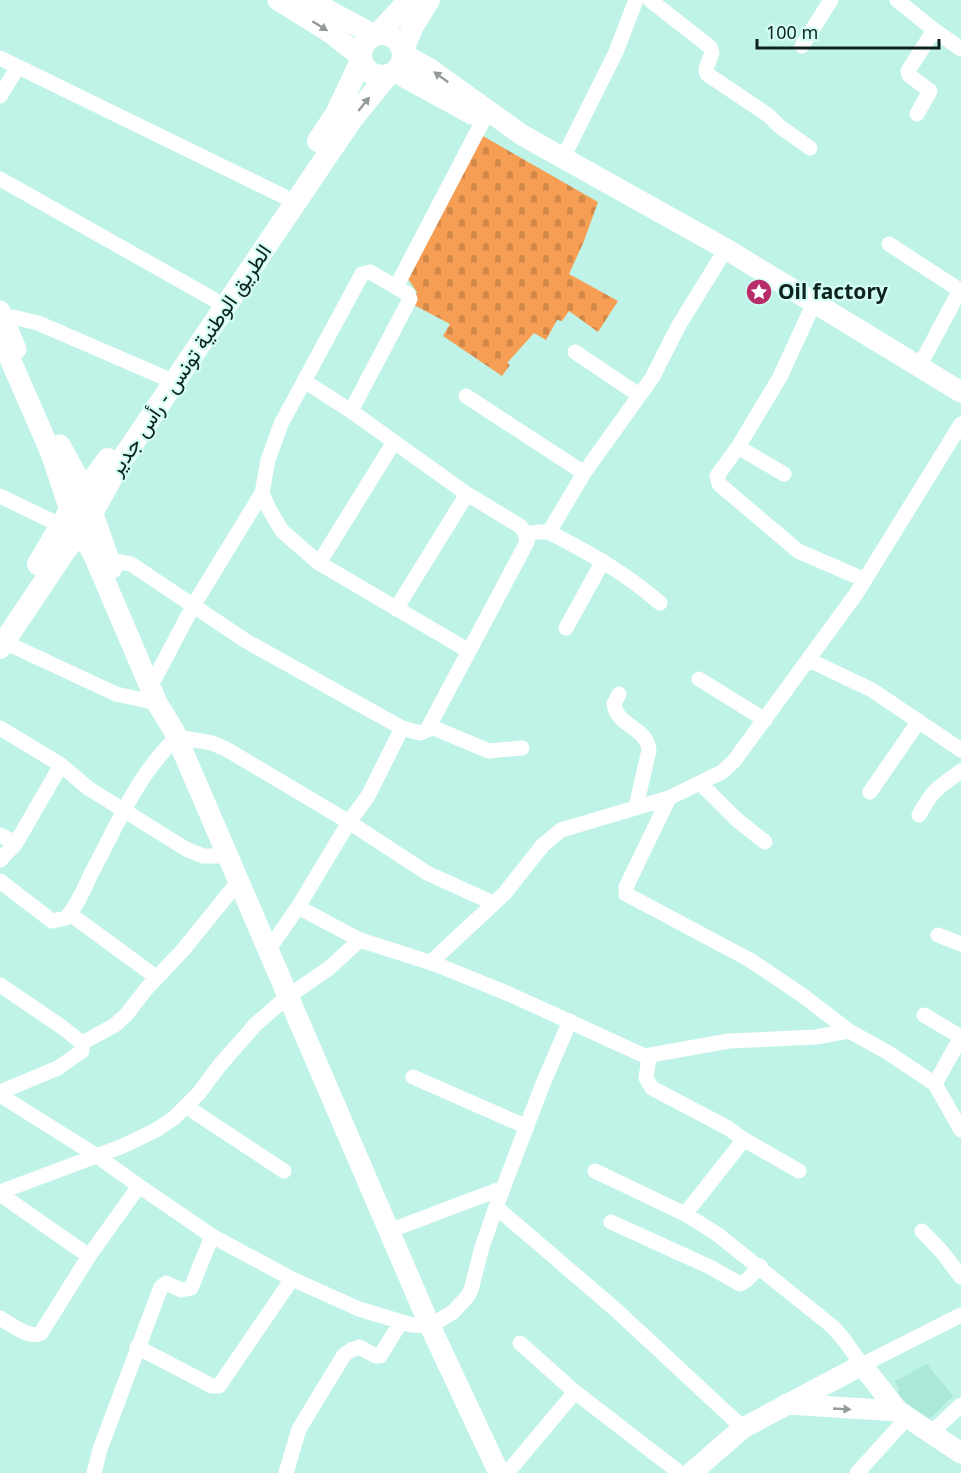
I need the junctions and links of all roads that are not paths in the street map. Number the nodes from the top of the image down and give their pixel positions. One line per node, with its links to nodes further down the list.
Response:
1 (278, 0): 14 (main road, one-way to 14)
2 (309, 0): 10 (main road)
3 (409, 0): 10 (main road)
4 (429, 0): 15 (main road, الطريق الوطنية تونس - رأس جدير)
5 (636, 0): 21 (street)
6 (650, 0): 20 (street)
7 (831, 0): 11 (street)
8 (897, 0): 9 (street)
9 (934, 30): 12 (street); 18 (street)
10 (376, 34): 14 (main road); 15 (main road)
11 (802, 46)
12 (961, 49)
13 (0, 58): 16 (street)
14 (361, 58): 15 (main road); 23 (main road, الطريق الوطنية تونس - رأس جدير)
15 (397, 63): 19 (main road); 48 (main road, الطريق الوطنية تونس - رأس جدير, one-way to 15)
16 (18, 67): 17 (street); 23 (street)
17 (0, 96)
18 (917, 114)
19 (485, 115): 21 (main road); 26 (street)
20 (810, 148)
21 (563, 158): 25 (main road)
22 (0, 179): 28 (street)
23 (283, 196): 28 (main road, الطريق الوطنية تونس - رأس جدير)
24 (889, 244): 27 (street)
25 (726, 249): 29 (main road); 36 (street)
26 (396, 287): 34 (street); 38 (street)
27 (960, 291): 32 (street)
28 (213, 299): 33 (main road, الطريق الوطنية تونس - رأس جدير)
29 (814, 303): 32 (main road); 41 (street)
30 (1, 322): 33 (street); 44 (main road); 49 (main road)
31 (575, 352): 36 (street)
32 (920, 365): 35 (main road)
33 (163, 377): 44 (main road, الطريق الوطنية تونس - رأس جدير)
34 (304, 381): 38 (street); 45 (street)
35 (961, 392)
36 (639, 395): 42 (street)
37 (466, 396): 42 (street)
38 (351, 411): 40 (street)
39 (961, 424): 55 (street)
40 (394, 442): 46 (street); 54 (street)
41 (738, 447): 43 (street); 55 (street)
42 (584, 473): 50 (street)
43 (784, 474)
44 (84, 489): 48 (main road); 49 (main road, الطريق الوطنية تونس - رأس جدير)
45 (262, 493): 54 (street); 57 (street)
46 (467, 494): 51 (street); 58 (street)
47 (0, 496): 49 (street)
48 (93, 513): 49 (main road, الطريق الوطنية تونس - رأس جدير); 52 (main road)
49 (71, 523): 60 (main road, الطريق الوطنية تونس - رأس جدير); 66 (main road)
50 (549, 532): 51 (street); 53 (street)
51 (526, 535): 61 (street)
52 (109, 560): 57 (street); 63 (main road)
53 (603, 561): 56 (street); 59 (street)
54 (319, 563): 58 (street)
55 (865, 580): 62 (street)
56 (660, 603)
57 (193, 606): 63 (street); 71 (street)
58 (396, 609): 61 (street)
59 (566, 628)
60 (1, 638): 66 (street)
61 (469, 651): 69 (street)
62 (809, 660): 67 (street); 68 (street)
63 (155, 678): 72 (main road)
64 (699, 679): 67 (street)
65 (619, 694): 80 (street)
66 (157, 704): 72 (main road)
67 (765, 720): 77 (street)
68 (919, 721): 74 (street); 78 (street)
69 (429, 726): 71 (street); 73 (street)
70 (0, 728): 75 (street)
71 (402, 728): 83 (street)
72 (175, 734): 81 (street); 83 (street); 87 (main road)
73 (522, 748)
74 (961, 750)
75 (61, 765): 81 (street); 86 (street)
76 (961, 771): 82 (street)
77 (701, 784): 79 (street); 85 (street)
78 (870, 792)
79 (669, 798): 80 (street); 104 (street)
80 (636, 807): 91 (street)
81 (123, 808): 87 (street); 93 (street)
82 (919, 815)
83 (350, 822): 91 (street); 92 (street)
84 (0, 835): 86 (street)
85 (765, 842)
86 (16, 843): 88 (street)
87 (226, 856): 90 (main road)
88 (0, 860)
89 (0, 881): 93 (street)
90 (238, 882): 97 (main road); 99 (street)
91 (493, 903): 98 (street)
92 (298, 907): 95 (street); 97 (street)
93 (70, 914): 99 (street)
94 (938, 936): 96 (street)
95 (360, 940): 98 (street); 101 (street)
96 (961, 944)
97 (269, 949): 101 (main road)
98 (430, 963): 103 (street)
99 (156, 977): 106 (street)
100 (0, 985): 106 (street)
101 (287, 997): 111 (street); 125 (main road)
102 (924, 1015): 105 (street)
103 (570, 1021): 107 (street); 112 (street)
104 (849, 1031): 107 (street); 109 (street)
105 (961, 1037): 109 (street)
106 (82, 1043): 110 (street)
107 (649, 1057): 114 (street)
108 (412, 1077): 112 (street)
109 (935, 1084): 113 (street)
110 (0, 1093): 115 (street)
111 (187, 1107): 115 (street); 116 (street)
112 (527, 1126): 120 (street)
113 (961, 1130)
114 (743, 1139): 118 (street); 123 (street)
115 (97, 1156): 119 (street); 121 (street)
116 (284, 1171)
117 (595, 1171): 123 (street)
118 (799, 1171)
119 (139, 1186): 127 (street); 128 (street)
120 (503, 1188): 122 (street); 125 (street)
121 (0, 1193): 128 (street)
122 (496, 1208): 135 (street); 143 (street)
123 (686, 1214): 129 (street)
124 (611, 1222): 129 (street)
125 (389, 1231): 135 (main road)
126 (922, 1231): 130 (street)
127 (212, 1236): 131 (street); 137 (street)
128 (89, 1256): 132 (street)
129 (760, 1266): 138 (street)
130 (961, 1277)
131 (292, 1279): 134 (street); 137 (street)
132 (0, 1318)
133 (960, 1318): 138 (street)
134 (401, 1322): 135 (street); 147 (street)
135 (430, 1326): 148 (main road)
136 (520, 1343): 139 (street)
137 (137, 1347): 146 (street)
138 (862, 1365): 140 (main road); 142 (main road)
139 (575, 1392): 149 (street); 150 (street)
140 (787, 1404): 142 (main road, one-way to 142); 143 (main road)
141 (961, 1405): 144 (street)
142 (903, 1415): 144 (main road); 152 (street)
143 (743, 1428): 151 (main road)
144 (931, 1433): 145 (main road)
145 (961, 1453)
146 (94, 1473)
147 (286, 1473)
148 (499, 1473)
149 (507, 1473)
150 (680, 1473)
151 (691, 1473)
152 (857, 1473)

